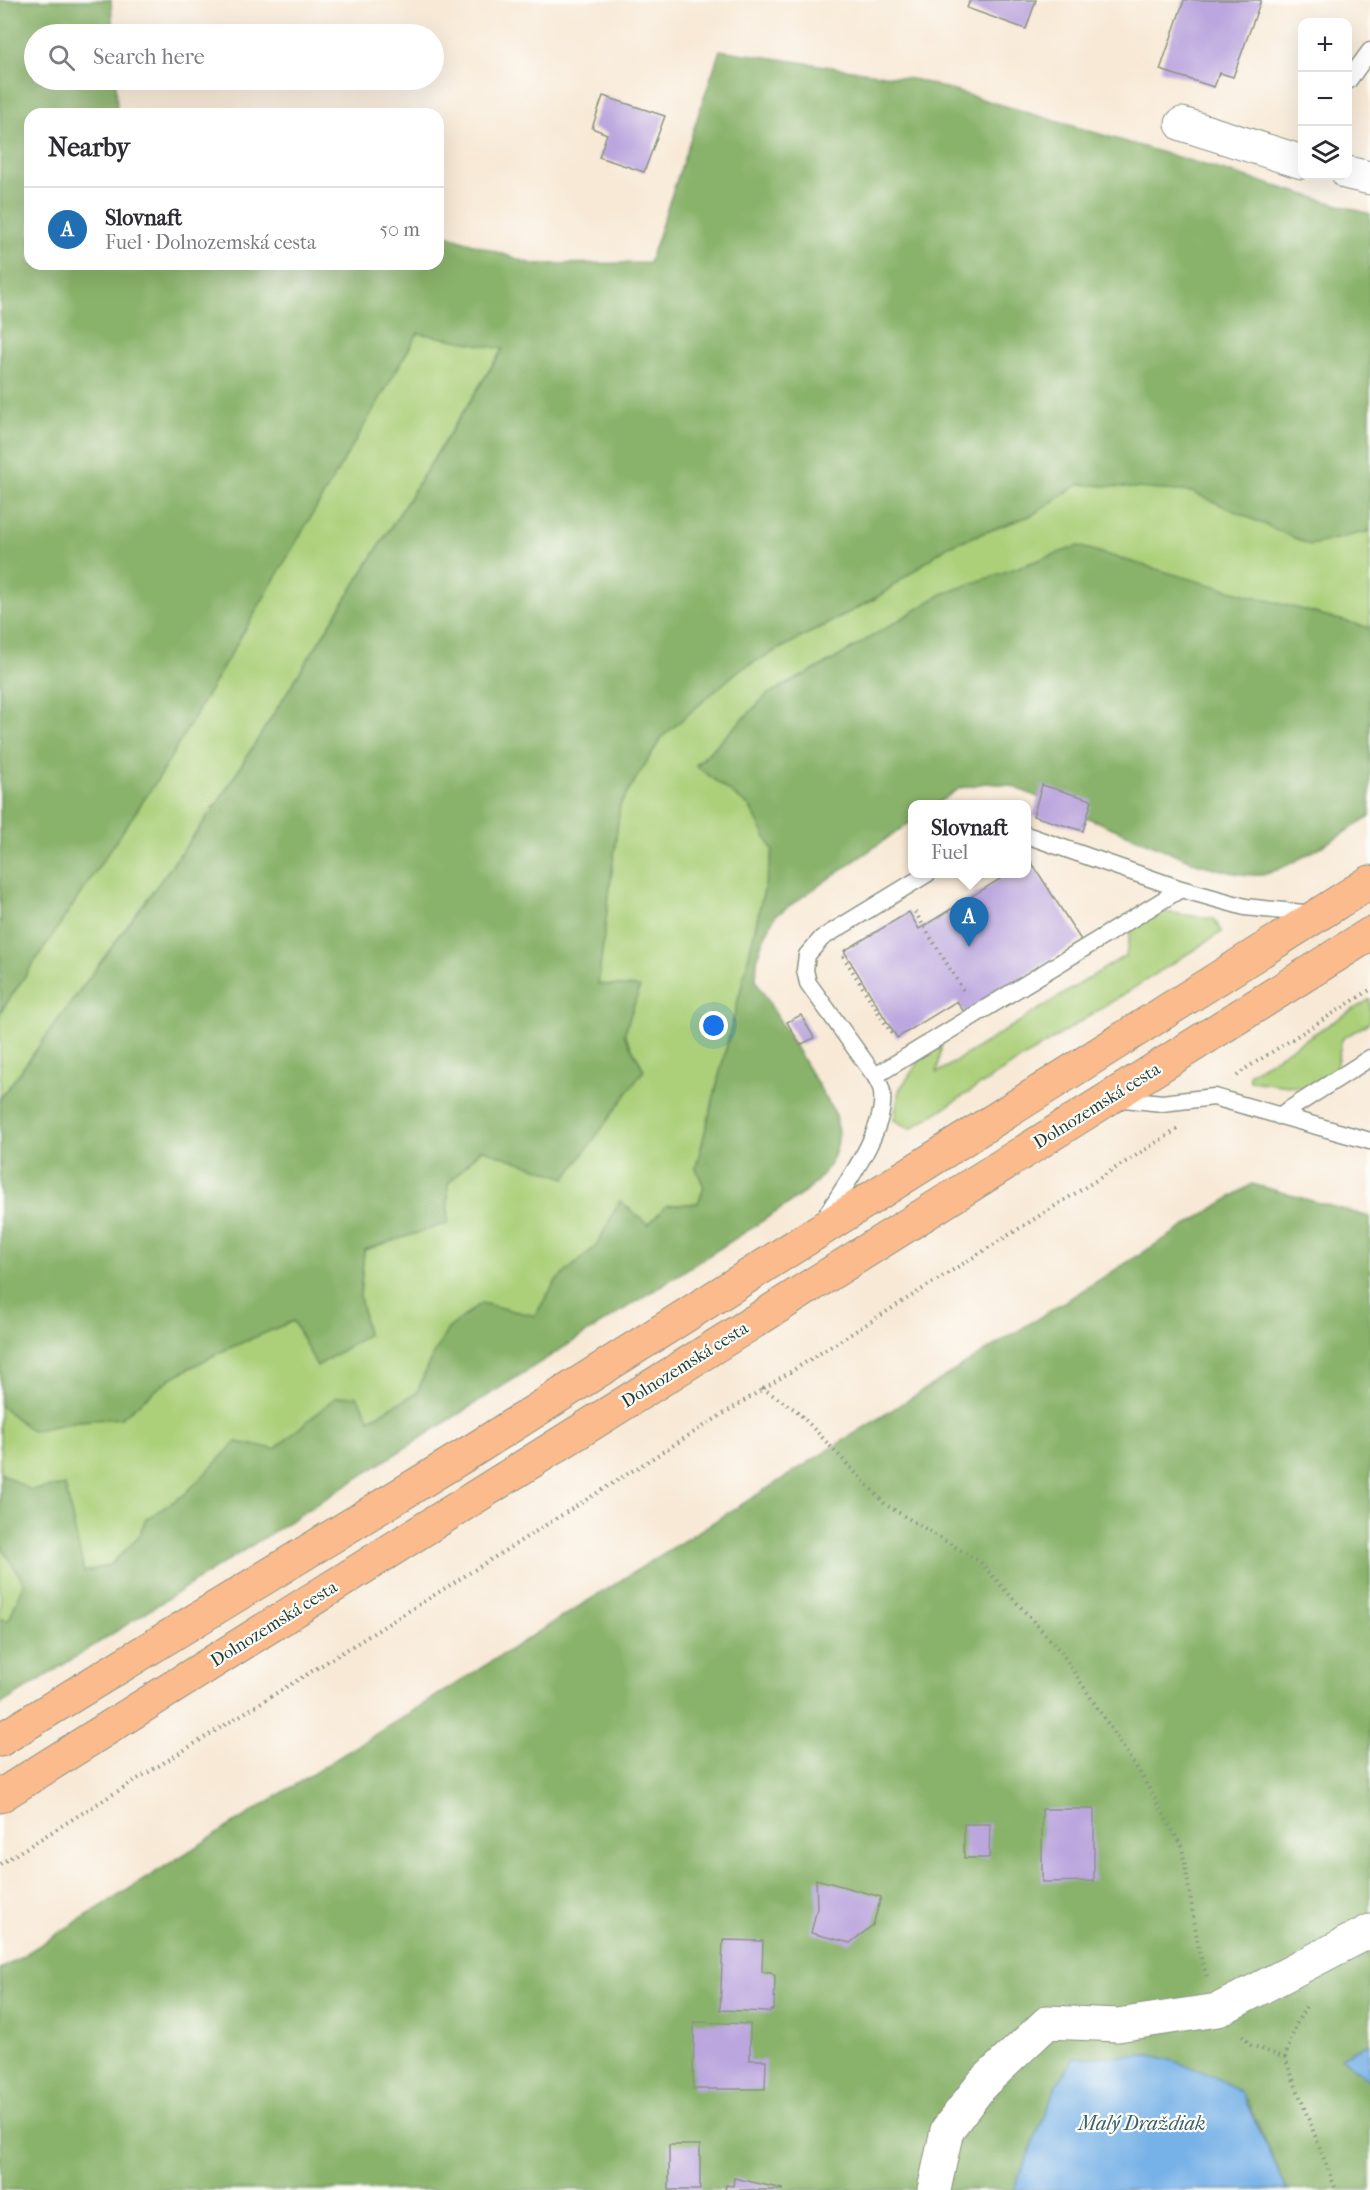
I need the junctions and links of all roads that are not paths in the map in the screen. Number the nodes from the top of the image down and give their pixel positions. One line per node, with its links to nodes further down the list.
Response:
1 (1370, 51): 2 (lane)
2 (1352, 74)
3 (1182, 124): 4 (street)
4 (1298, 161)
5 (1352, 174): 6 (street)
6 (1370, 178)
7 (1031, 837): 10 (lane)
8 (919, 878): 14 (lane)
9 (1370, 882): 11 (main road)
10 (1181, 889): 11 (lane); 14 (lane)
11 (1317, 914): 18 (main road)
12 (1370, 934): 15 (main road, Dolnozemská cesta)
13 (1370, 1058): 16 (lane)
14 (875, 1076): 18 (lane)
15 (1111, 1097): 16 (lane); 20 (main road, Dolnozemská cesta)
16 (1279, 1116): 17 (lane)
17 (1370, 1141)
18 (815, 1233): 19 (main road)
19 (0, 1740)
20 (0, 1796)
21 (1370, 1931): 22 (street)
22 (934, 2190)

